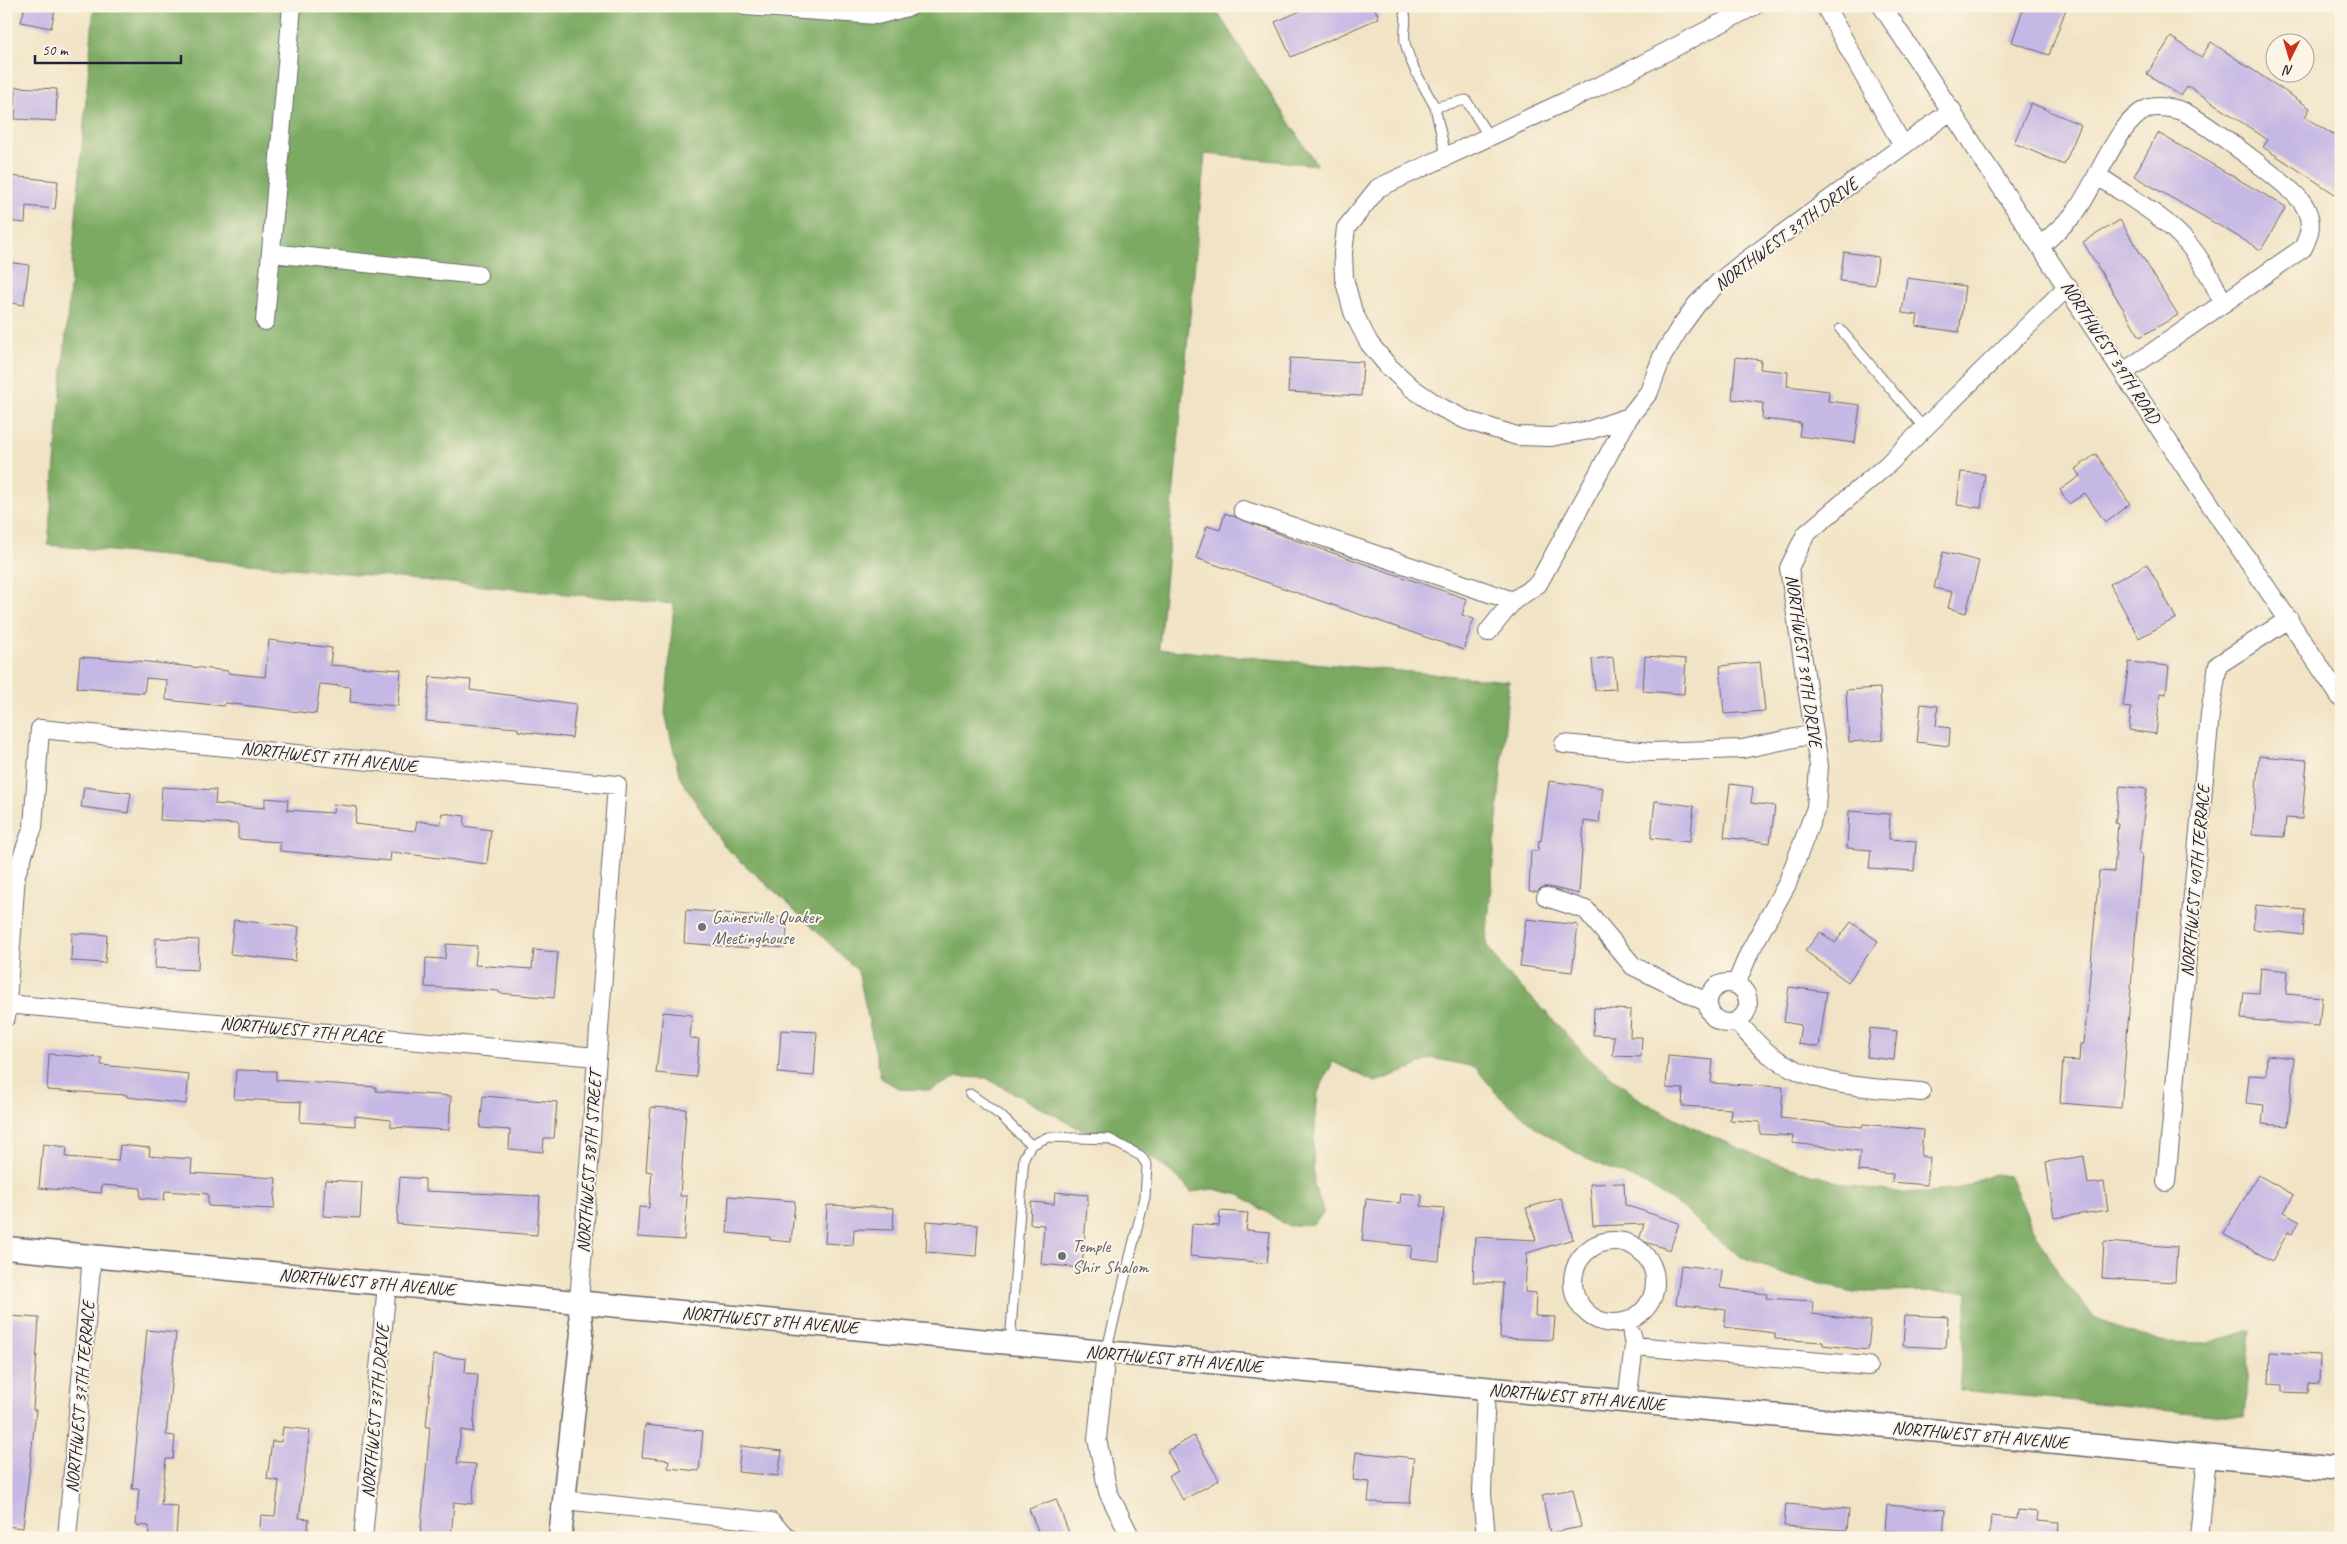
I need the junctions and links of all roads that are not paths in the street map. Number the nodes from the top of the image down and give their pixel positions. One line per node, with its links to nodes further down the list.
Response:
1 (292, 6): 15 (street)
2 (745, 6): 3 (street)
3 (910, 6)
4 (1403, 6): 8 (lane)
5 (1754, 6): 10 (street)
6 (1825, 6): 11 (street)
7 (1882, 6): 9 (street, NORTHWEST 39TH ROAD)
8 (1435, 107): 10 (lane); 12 (lane)
9 (1952, 110): 11 (street, NORTHWEST 39TH DRIVE); 14 (street, NORTHWEST 39TH ROAD)
10 (1490, 137): 12 (street)
11 (1903, 146): 22 (street, NORTHWEST 39TH DRIVE)
12 (1446, 156): 22 (street)
13 (2097, 175): 14 (street); 18 (street); 18 (street)
14 (2041, 246): 17 (street, NORTHWEST 39TH ROAD)
15 (270, 253): 16 (street); 19 (street)
16 (478, 274)
17 (2068, 286): 21 (street, NORTHWEST 39TH ROAD); 23 (street, NORTHWEST 39TH DRIVE)
18 (2223, 303): 21 (street)
19 (265, 321)
20 (1840, 329): 23 (lane)
21 (2124, 372): 26 (street, NORTHWEST 39TH ROAD)
22 (1629, 417): 25 (street, NORTHWEST 39TH DRIVE)
23 (1924, 428): 29 (street, NORTHWEST 39TH DRIVE)
24 (1243, 510): 25 (street)
25 (1513, 601): 27 (street, NORTHWEST 39TH DRIVE)
26 (2288, 619): 28 (street, NORTHWEST 39TH ROAD); 41 (street, NORTHWEST 40TH TERRACE)
27 (1488, 632)
28 (2341, 698)
29 (1814, 734): 30 (street); 33 (street, NORTHWEST 39TH DRIVE)
30 (1564, 744)
31 (617, 785): 35 (street, NORTHWEST 7TH AVENUE); 37 (street, NORTHWEST 38TH STREET)
32 (1546, 897): 34 (street)
33 (1736, 984): 34 (street); 36 (street)
34 (1708, 1003): 36 (street)
35 (7, 1011): 37 (street, NORTHWEST 7TH PLACE)
36 (1736, 1021): 38 (street)
37 (596, 1057): 45 (street, NORTHWEST 38TH STREET)
38 (1921, 1092)
39 (970, 1094): 40 (lane)
40 (1032, 1145): 47 (lane); 49 (lane)
41 (2166, 1182)
42 (6, 1248): 43 (street, NORTHWEST 8TH AVENUE)
43 (92, 1256): 44 (street, NORTHWEST 8TH AVENUE); 56 (street, NORTHWEST 37TH TERRACE)
44 (387, 1284): 45 (street, NORTHWEST 8TH AVENUE); 57 (street, NORTHWEST 37TH DRIVE)
45 (579, 1302): 47 (street, NORTHWEST 8TH AVENUE); 55 (street, NORTHWEST 38TH STREET)
46 (1624, 1323): 46 (street); 48 (street)
47 (1010, 1343): 49 (street, NORTHWEST 8TH AVENUE)
48 (1634, 1346): 50 (street); 52 (street)
49 (1106, 1352): 51 (street, NORTHWEST 8TH AVENUE); 60 (street)
50 (1868, 1366)
51 (1486, 1388): 52 (street, NORTHWEST 8TH AVENUE); 61 (street)
52 (1627, 1401): 53 (street, NORTHWEST 8TH AVENUE)
53 (2207, 1457): 54 (street, NORTHWEST 8TH AVENUE); 62 (street)
54 (2341, 1469)
55 (564, 1500): 58 (street, NORTHWEST 38TH STREET); 59 (street)
56 (67, 1538)
57 (364, 1538)
58 (560, 1538)
59 (788, 1538)
60 (1131, 1538)
61 (1486, 1538)
62 (2199, 1538)

